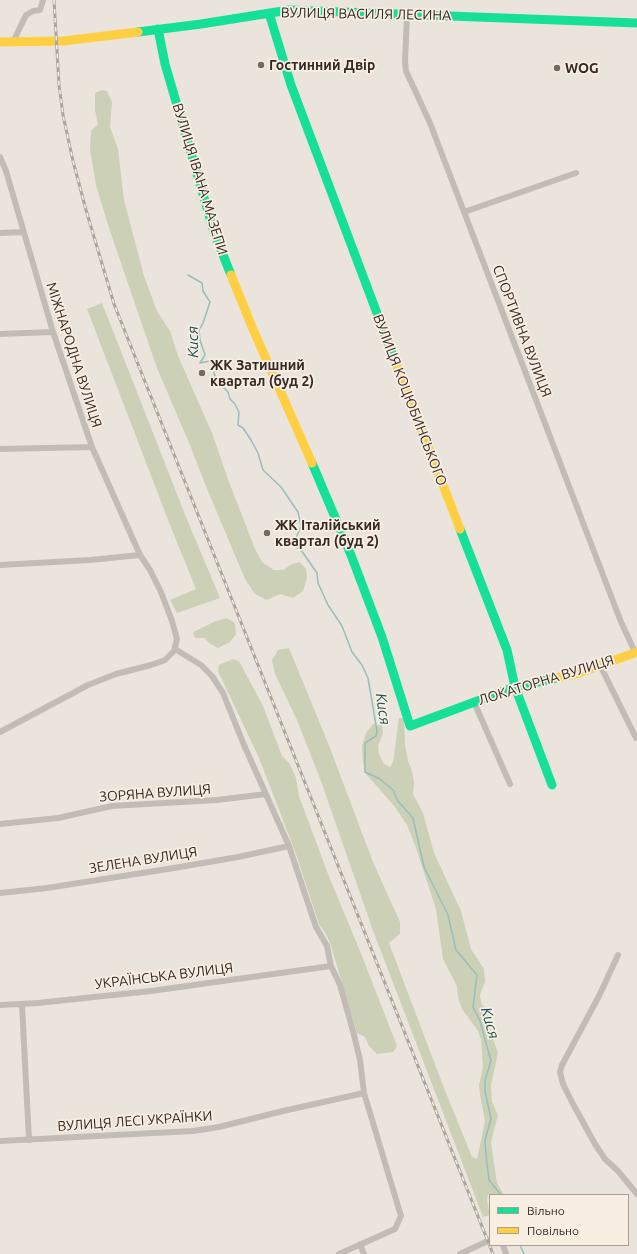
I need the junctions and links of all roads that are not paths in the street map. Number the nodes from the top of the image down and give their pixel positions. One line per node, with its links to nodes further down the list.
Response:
1 (43, 0): 7 (street)
2 (269, 13): 3 (street, ВУЛИЦЯ ВАСИЛЯ ЛЕСИНА); 5 (street, ВУЛИЦЯ ВАСИЛЯ ЛЕСИНА); 22 (street, ВУЛИЦЯ КОЦЮБИНСЬКОГО)
3 (407, 14): 4 (street, ВУЛИЦЯ ВАСИЛЯ ЛЕСИНА); 10 (street, СПОРТИВНА ВУЛИЦЯ)
4 (637, 23)
5 (158, 30): 7 (street, ВУЛИЦЯ ВАСИЛЯ ЛЕСИНА); 24 (street, ВУЛИЦЯ ІВАНА МАЗЕПИ)
6 (0, 42): 7 (street, ВУЛИЦЯ ВАСИЛЯ ЛЕСИНА)
7 (13, 42)
8 (0, 156): 12 (street, МІЖНАРОДНА ВУЛИЦЯ)
9 (576, 173): 10 (street)
10 (464, 212): 20 (street, СПОРТИВНА ВУЛИЦЯ)
11 (0, 232): 12 (street)
12 (23, 232): 13 (street, МІЖНАРОДНА ВУЛИЦЯ)
13 (53, 332): 14 (street); 15 (street, МІЖНАРОДНА ВУЛИЦЯ)
14 (0, 334)
15 (92, 447): 16 (street); 17 (street, МІЖНАРОДНА ВУЛИЦЯ)
16 (0, 448)
17 (140, 555): 18 (street); 19 (street, МІЖНАРОДНА ВУЛИЦЯ)
18 (0, 565)
19 (175, 649): 25 (street); 29 (street)
20 (636, 652): 21 (street, ЛОКАТОРНА ВУЛИЦЯ)
21 (600, 665): 22 (street, ЛОКАТОРНА ВУЛИЦЯ); 26 (street)
22 (515, 687): 23 (street, ЛОКАТОРНА ВУЛИЦЯ); 28 (street, ВУЛИЦЯ КОЦЮБИНСЬКОГО)
23 (474, 702): 24 (street, ЛОКАТОРНА ВУЛИЦЯ); 27 (street)
24 (410, 726)
25 (0, 732)
26 (636, 738)
27 (510, 784)
28 (552, 785)
29 (266, 794): 30 (street, ЗОРЯНА ВУЛИЦЯ); 31 (street)
30 (0, 824)
31 (289, 846): 32 (street, ЗЕЛЕНА ВУЛИЦЯ); 34 (street)
32 (0, 893)
33 (618, 956): 40 (street)
34 (331, 966): 36 (street, УКРАЇНСЬКА ВУЛИЦЯ); 37 (street)
35 (0, 1005): 36 (street, УКРАЇНСЬКА ВУЛИЦЯ)
36 (22, 1005): 38 (street)
37 (364, 1093): 38 (street, ВУЛИЦЯ ЛЕСІ УКРАЇНКИ); 42 (street)
38 (29, 1140): 39 (street, ВУЛИЦЯ ЛЕСІ УКРАЇНКИ)
39 (0, 1141)
40 (637, 1194)
41 (489, 1240): 45 (street)
42 (360, 1244): 43 (street); 44 (street)
43 (339, 1254)
44 (364, 1254)
45 (460, 1254)

